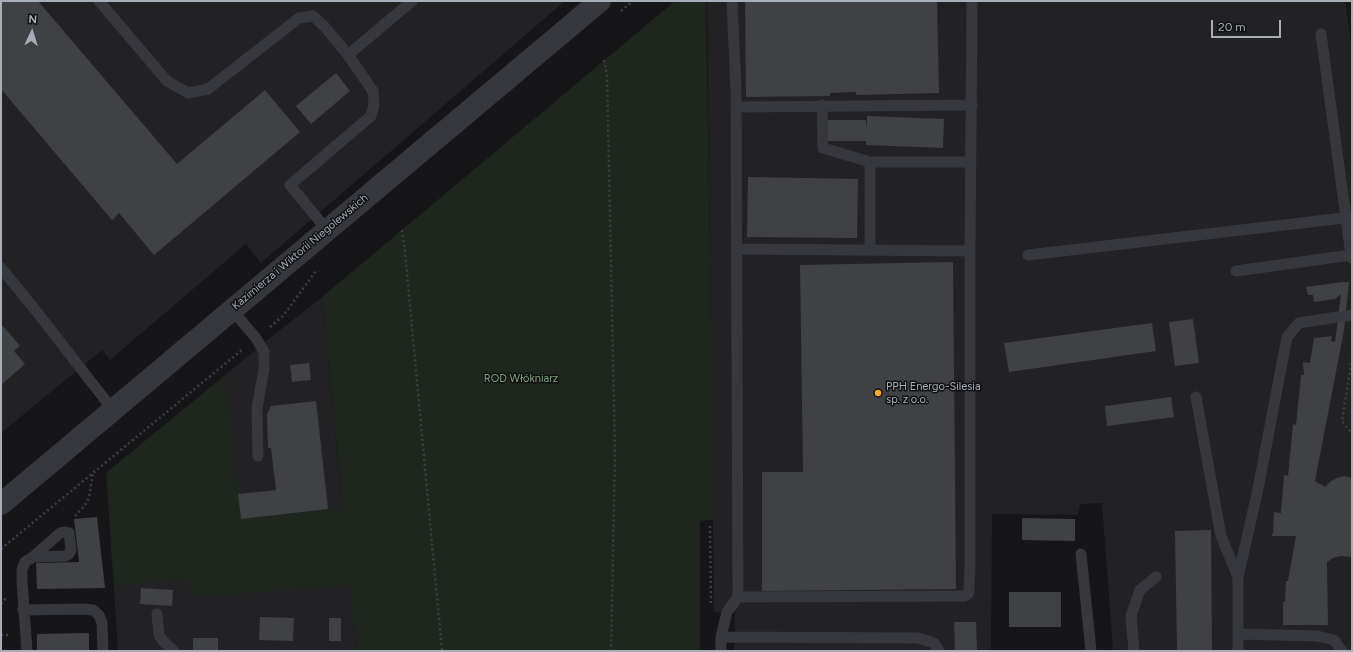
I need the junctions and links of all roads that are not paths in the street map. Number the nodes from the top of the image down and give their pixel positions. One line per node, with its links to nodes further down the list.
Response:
1 (412, 1): 7 (lane)
2 (600, 1): 14 (street, Kazimierza i Wiktorii Niegolewskich)
3 (732, 1): 10 (lane)
4 (972, 1): 9 (lane)
5 (105, 3): 7 (lane)
6 (1321, 34): 13 (lane)
7 (348, 55): 14 (lane)
8 (822, 105): 9 (lane); 10 (lane); 11 (lane)
9 (972, 105): 12 (lane)
10 (736, 106): 15 (lane)
11 (870, 162): 12 (lane); 16 (lane)
12 (971, 162): 17 (lane)
13 (1349, 217): 18 (lane); 19 (lane)
14 (327, 230): 22 (street, Kazimierza i Wiktorii Niegolewskich)
15 (736, 249): 16 (lane); 32 (lane)
16 (870, 250): 17 (lane)
17 (970, 251): 32 (lane)
18 (1028, 255)
19 (1352, 256): 21 (lane)
20 (1, 268): 25 (lane)
21 (1236, 271)
22 (232, 310): 25 (street, Kazimierza i Wiktorii Niegolewskich); 26 (lane)
23 (1345, 316): 31 (lane)
24 (1196, 397): 31 (lane)
25 (113, 410): 27 (street, Kazimierza i Wiktorii Niegolewskich)
26 (258, 456)
27 (1, 504)
28 (1081, 554): 42 (lane)
29 (33, 557): 29 (lane); 33 (lane)
30 (1156, 577): 43 (lane)
31 (1238, 577): 35 (lane)
32 (738, 597): 36 (lane)
33 (23, 610): 37 (lane); 38 (lane)
34 (157, 614): 39 (lane)
35 (1238, 634): 44 (lane); 45 (lane)
36 (721, 637): 40 (lane); 41 (lane)
37 (27, 651)
38 (103, 651)
39 (174, 651)
40 (721, 651)
41 (939, 651)
42 (1091, 651)
43 (1134, 651)
44 (1238, 651)
45 (1342, 651)

